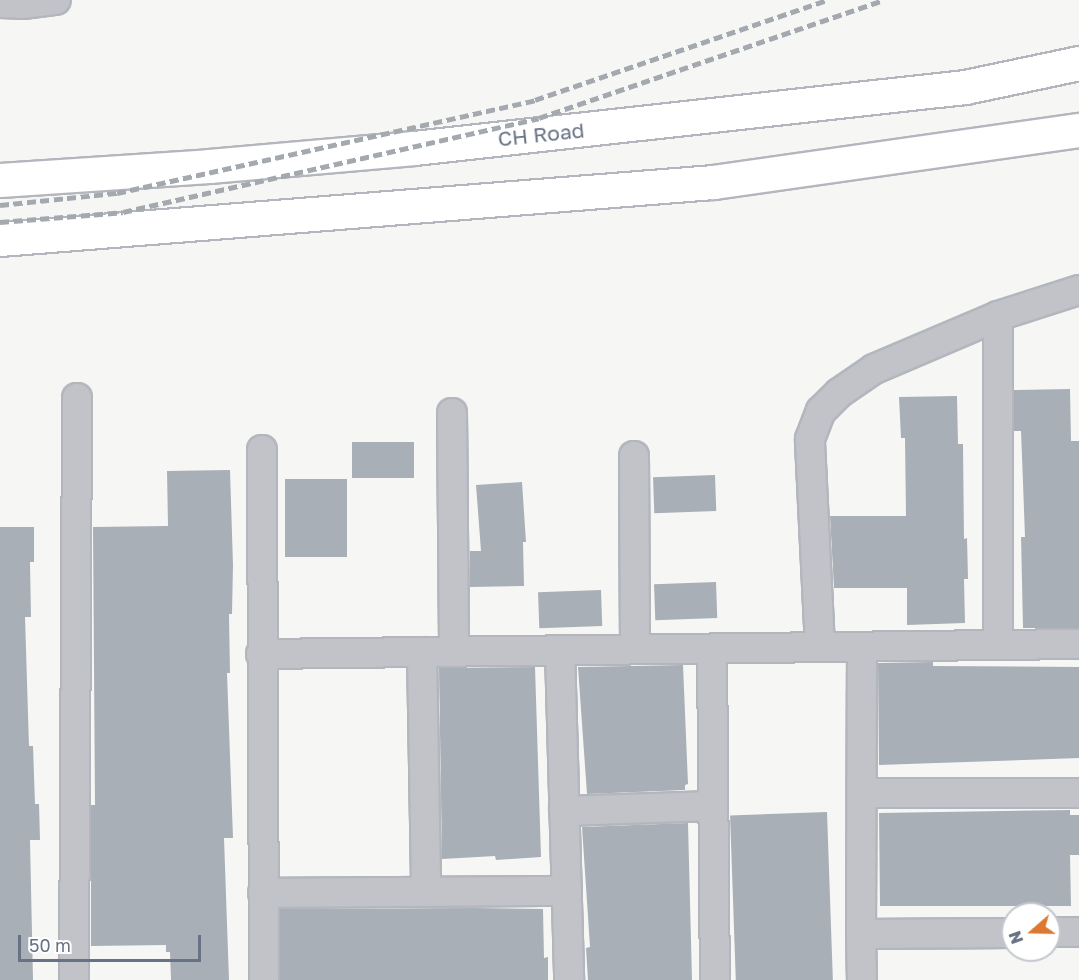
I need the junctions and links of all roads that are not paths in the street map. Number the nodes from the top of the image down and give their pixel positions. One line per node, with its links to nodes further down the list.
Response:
1 (56, 0): 2 (street)
2 (15, 2)
3 (1079, 63): 5 (street, CH Road)
4 (1079, 130): 6 (street)
5 (0, 180)
6 (0, 239)
7 (1079, 290): 8 (street)
8 (998, 316): 14 (street); 15 (street)
9 (77, 398): 34 (street)
10 (452, 413): 21 (street)
11 (262, 450): 22 (street)
12 (634, 456): 17 (street)
13 (1079, 644): 14 (street)
14 (998, 645): 16 (street)
15 (820, 647): 16 (street); 18 (street)
16 (862, 647): 23 (street)
17 (635, 649): 18 (street); 19 (street)
18 (712, 649): 25 (street)
19 (560, 651): 21 (street); 26 (street)
20 (422, 652): 21 (street); 22 (street); 28 (street)
21 (454, 652)
22 (261, 654): 29 (street)
23 (862, 793): 24 (street); 33 (street)
24 (1079, 793)
25 (713, 806): 26 (street); 37 (street)
26 (564, 811): 27 (street)
27 (567, 891): 28 (street); 36 (street)
28 (426, 892): 29 (street)
29 (263, 893): 35 (street)
30 (1061, 932): 31 (street)
31 (1079, 932)
32 (1001, 933): 33 (street)
33 (861, 934): 38 (street)
34 (74, 980)
35 (264, 980)
36 (569, 980)
37 (715, 980)
38 (862, 980)

